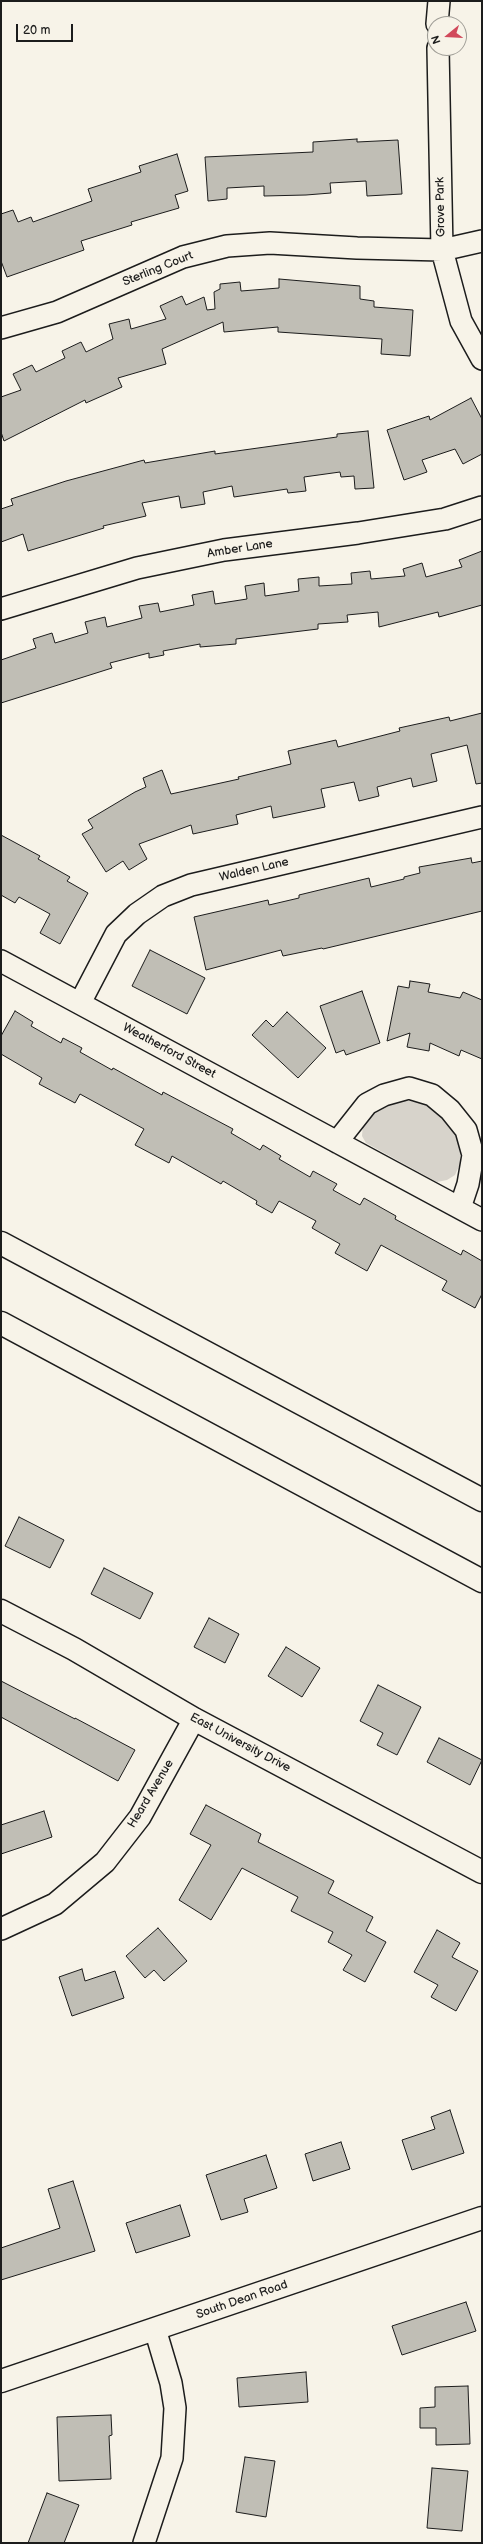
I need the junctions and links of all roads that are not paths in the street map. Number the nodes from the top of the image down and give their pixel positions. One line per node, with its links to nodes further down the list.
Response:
1 (438, 1): 2 (street)
2 (437, 16)
3 (438, 56): 5 (street, Grove Park)
4 (482, 241): 5 (street, Sterling Court)
5 (442, 250): 6 (street, Sterling Court); 7 (street, Grove Park)
6 (1, 328)
7 (482, 359)
8 (482, 507): 9 (street, Amber Lane)
9 (1, 609)
10 (482, 817): 12 (street, Walden Lane)
11 (1, 961): 12 (street, Weatherford Street)
12 (80, 1003): 13 (street, Weatherford Street)
13 (337, 1142): 14 (street, Weatherford Street); 14 (street)
14 (460, 1208): 15 (street, Weatherford Street)
15 (482, 1220)
16 (1, 1243): 18 (main road)
17 (1, 1323): 19 (main road)
18 (482, 1500)
19 (482, 1581)
20 (1, 1611): 21 (main road, East University Drive)
21 (194, 1719): 22 (main road, East University Drive); 23 (street, Heard Avenue)
22 (482, 1872)
23 (1, 1929)
24 (482, 2218): 25 (main road, South Dean Road)
25 (155, 2329): 26 (main road, South Dean Road); 27 (street)
26 (1, 2381)
27 (144, 2543)

